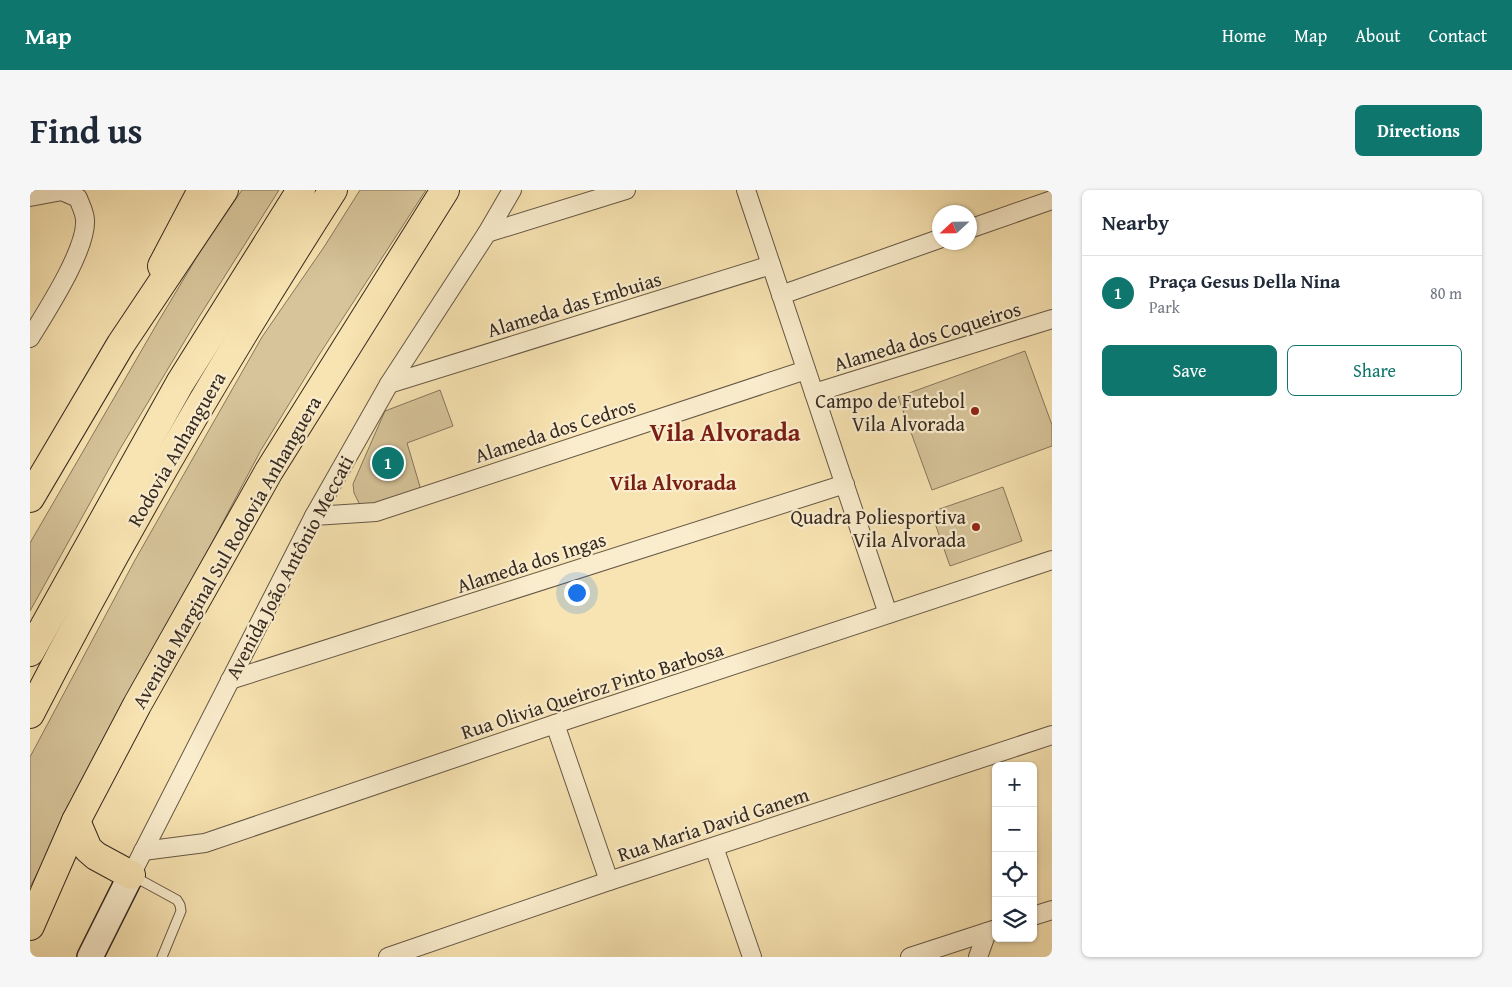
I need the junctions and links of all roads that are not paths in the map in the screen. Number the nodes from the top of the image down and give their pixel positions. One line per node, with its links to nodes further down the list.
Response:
1 (202, 190): 18 (main road)
2 (224, 190): 18 (main road)
3 (301, 190): 27 (main road, Rodovia Anhanguera)
4 (333, 190): 29 (main road, Rodovia Anhanguera)
5 (445, 190): 32 (main road, Avenida Marginal Sul Rodovia Anhanguera)
6 (512, 190): 12 (street, Avenida João Antônio Meccati)
7 (626, 190): 12 (street)
8 (746, 190): 14 (street)
9 (30, 197): 17 (street)
10 (1052, 200): 11 (street)
11 (977, 227)
12 (487, 233): 20 (street, Avenida João Antônio Meccati)
13 (932, 242): 15 (street)
14 (771, 265): 15 (street); 20 (street, Alameda das Embuias)
15 (781, 295): 19 (street)
16 (1052, 319): 21 (street, Alameda dos Coqueiros)
17 (30, 338)
18 (122, 344): 23 (main road)
19 (806, 370): 21 (street); 24 (street, Alameda dos Cedros)
20 (389, 384): 24 (street, Avenida João Antônio Meccati)
21 (814, 393): 22 (street)
22 (845, 484): 26 (street); 28 (street, Alameda dos Ingas)
23 (30, 498)
24 (314, 516): 28 (street, Avenida João Antônio Meccati)
25 (1052, 560): 26 (street, Rua Olivia Queiroz Pinto Barbosa)
26 (888, 614): 30 (street, Rua Olivia Queiroz Pinto Barbosa)
27 (30, 652)
28 (230, 680): 34 (street, Avenida João Antônio Meccati)
29 (30, 714)
30 (555, 724): 34 (street, Rua Olivia Queiroz Pinto Barbosa); 36 (street)
31 (1052, 735): 33 (street, Rua Maria David Ganem)
32 (76, 821): 35 (main road); 39 (main road, Avenida Marginal Sul Rodovia Anhanguera)
33 (714, 847): 36 (street, Rua Maria David Ganem); 44 (street)
34 (143, 851): 35 (street, Avenida João Antônio Meccati)
35 (132, 875): 41 (main road, Avenida João Antônio Meccati); 42 (lane)
36 (609, 881): 43 (street, Rua Maria David Ganem)
37 (1052, 910): 38 (street)
38 (1037, 915)
39 (30, 926)
40 (992, 930): 45 (street); 46 (street)
41 (90, 957)
42 (162, 957)
43 (388, 957)
44 (752, 957)
45 (910, 957)
46 (978, 957)

